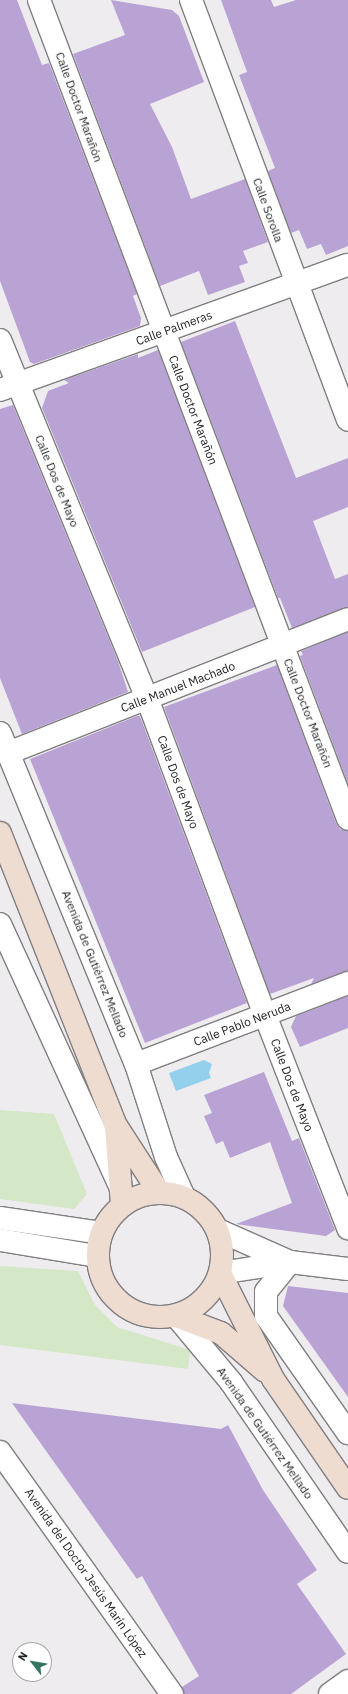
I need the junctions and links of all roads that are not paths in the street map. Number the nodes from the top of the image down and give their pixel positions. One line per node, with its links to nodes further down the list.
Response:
1 (40, 0): 5 (street, Calle Doctor Marañón)
2 (191, 0): 4 (street, Calle Sorolla)
3 (348, 265): 4 (street, Calle Palmeras)
4 (296, 285): 5 (street, Calle Palmeras); 8 (street, Calle Sorolla)
5 (163, 332): 7 (street, Calle Palmeras); 10 (street, Calle Doctor Marañón)
6 (0, 340): 7 (street, Calle Dos de Mayo)
7 (9, 387): 11 (street, Calle Dos de Mayo)
8 (348, 420)
9 (348, 619): 10 (street, Calle Manuel Machado)
10 (282, 646): 11 (street, Calle Manuel Machado); 14 (street, Calle Doctor Marañón)
11 (147, 698): 13 (street, Calle Manuel Machado); 18 (street, Calle Dos de Mayo)
12 (0, 733): 13 (street, Avenida de Gutiérrez Mellado)
13 (8, 753): 19 (street, Avenida de Gutiérrez Mellado)
14 (348, 819)
15 (0, 833): 20 (main road)
16 (0, 924): 22 (street)
17 (348, 983): 18 (street, Calle Pablo Neruda)
18 (265, 1015): 19 (street, Calle Pablo Neruda); 25 (street, Calle Dos de Mayo)
19 (136, 1064): 23 (street, Avenida de Gutiérrez Mellado)
20 (115, 1124): 21 (main road); 22 (main road)
21 (159, 1192): 22 (main road); 23 (main road)
22 (121, 1195): 27 (main road)
23 (184, 1197): 26 (main road)
24 (0, 1218): 27 (street)
25 (348, 1228)
26 (218, 1230): 30 (street); 32 (main road)
27 (101, 1233): 29 (main road)
28 (0, 1240): 29 (street)
29 (97, 1256): 33 (main road)
30 (290, 1262): 31 (street); 32 (street); 35 (street)
31 (348, 1269)
32 (220, 1273): 33 (main road); 34 (main road)
33 (176, 1316): 34 (main road); 38 (street, Avenida de Gutiérrez Mellado)
34 (273, 1379): 37 (main road)
35 (348, 1433)
36 (0, 1452): 40 (street, Avenida del Doctor Jesús Marín López)
37 (348, 1488)
38 (348, 1552)
39 (348, 1681): 41 (street)
40 (172, 1694)
41 (330, 1694)

